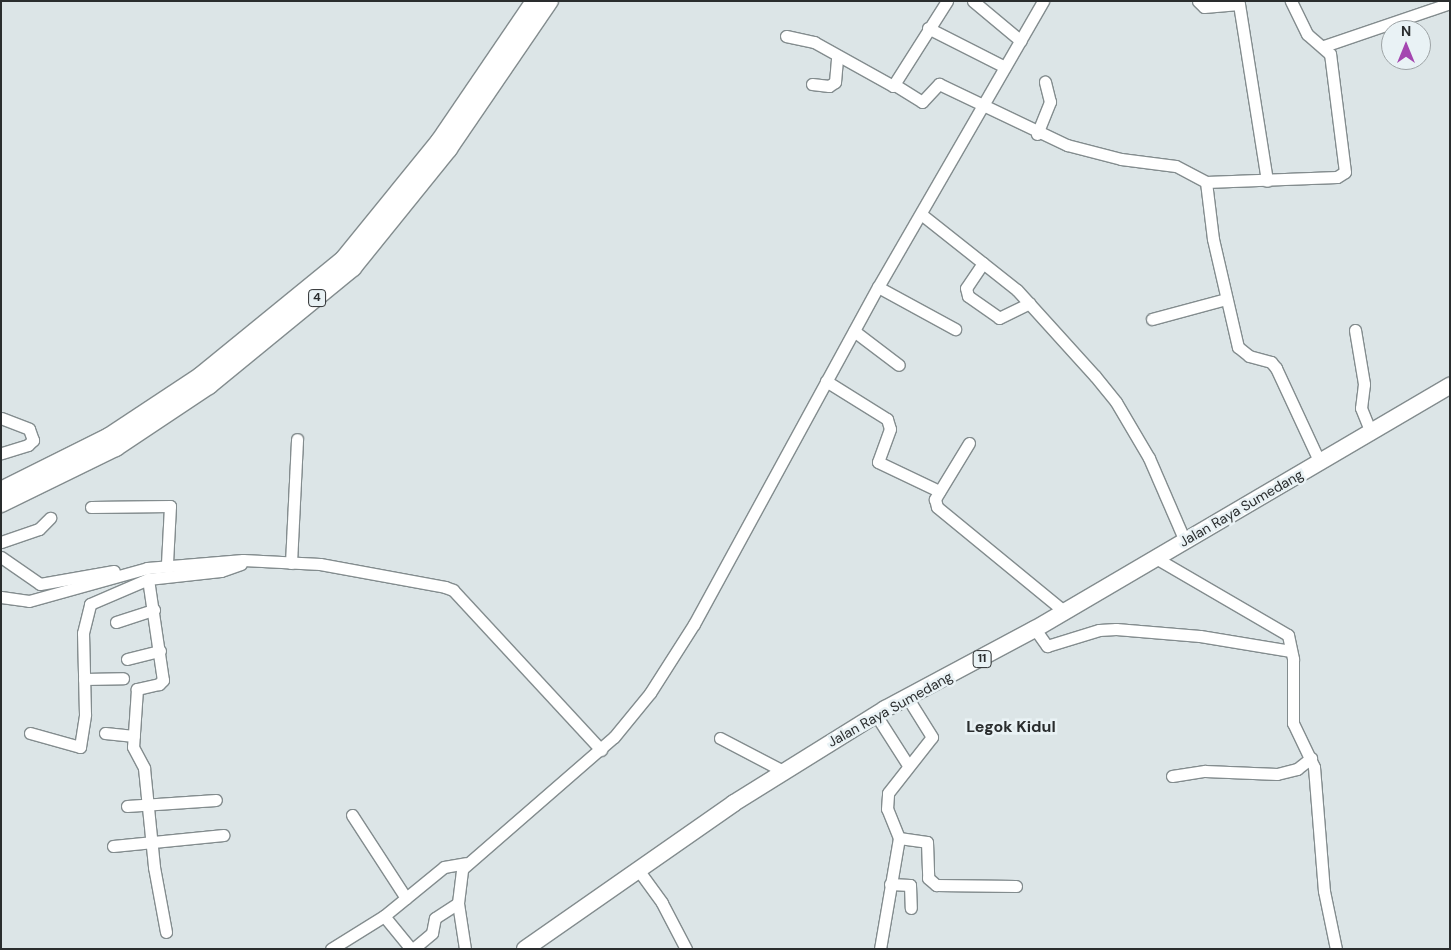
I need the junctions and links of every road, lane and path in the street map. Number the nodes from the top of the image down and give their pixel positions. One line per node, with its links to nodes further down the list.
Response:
1 (534, 1): 41 (highway, 4)
2 (550, 1): 43 (highway, 4)
3 (947, 1): 10 (street)
4 (973, 1): 12 (street)
5 (1044, 1): 12 (street)
6 (1198, 1): 8 (street)
7 (1291, 1): 13 (street)
8 (1244, 3): 21 (street)
9 (1450, 3): 13 (street)
10 (928, 28): 15 (street); 18 (street)
11 (786, 36): 14 (street)
12 (1021, 41): 15 (street)
13 (1324, 46): 21 (street)
14 (837, 58): 17 (street); 18 (street)
15 (1005, 67): 19 (street)
16 (1045, 82): 20 (street)
17 (812, 84)
18 (894, 85): 19 (street)
19 (982, 106): 20 (street); 23 (street)
20 (1036, 134): 22 (street)
21 (1267, 181): 22 (street)
22 (1206, 182): 26 (street)
23 (921, 214): 24 (street); 25 (street)
24 (984, 264): 27 (street); 27 (street)
25 (878, 287): 29 (street); 31 (street)
26 (1226, 300): 28 (street); 40 (street)
27 (1030, 302): 46 (street)
28 (1152, 319)
29 (955, 329)
30 (1354, 330): 36 (street)
31 (854, 331): 32 (street); 33 (street)
32 (899, 365)
33 (826, 381): 42 (street); 71 (street)
34 (1450, 386): 36 (highway, Jalan Raya Sumedang / 11)
35 (1, 418): 39 (street)
36 (1371, 433): 40 (highway, Jalan Raya Sumedang / 11)
37 (297, 439): 51 (street)
38 (969, 443): 42 (street)
39 (1, 453)
40 (1320, 463): 46 (highway, Jalan Raya Sumedang / 11)
41 (1, 490)
42 (939, 491): 57 (street)
43 (1, 504)
44 (91, 507): 52 (street)
45 (50, 518): 47 (street)
46 (1185, 541): 49 (highway, Jalan Raya Sumedang / 11)
47 (1, 542)
48 (1, 557): 53 (street)
49 (1154, 557): 57 (highway, Jalan Raya Sumedang / 11); 61 (street)
50 (243, 560): 51 (street); 52 (street); 54 (street)
51 (291, 563): 71 (street)
52 (167, 564): 53 (street)
53 (124, 572): 55 (street)
54 (148, 579): 56 (street); 64 (street)
55 (1, 597)
56 (154, 610): 58 (street); 60 (street)
57 (1065, 612): 59 (highway, Jalan Raya Sumedang / 11)
58 (116, 622)
59 (1035, 630): 61 (street); 65 (highway, Jalan Raya Sumedang / 11)
60 (160, 651): 62 (street); 69 (street)
61 (1291, 651): 72 (street)
62 (127, 658)
63 (123, 678): 64 (street)
64 (84, 679): 67 (street)
65 (907, 697): 66 (highway, Jalan Raya Sumedang / 11); 73 (street)
66 (876, 715): 73 (street); 74 (highway, Jalan Raya Sumedang / 11)
67 (30, 733)
68 (105, 733): 69 (street)
69 (134, 736): 77 (street)
70 (720, 738): 74 (street)
71 (601, 750): 84 (street)
72 (1311, 758): 75 (street); 100 (street)
73 (908, 765): 81 (street)
74 (783, 771): 85 (highway, Jalan Raya Sumedang / 11)
75 (1172, 776)
76 (216, 800): 77 (street)
77 (146, 804): 78 (street); 82 (street)
78 (126, 806)
79 (352, 815): 88 (street)
80 (223, 835): 82 (street)
81 (899, 838): 86 (street); 87 (street)
82 (152, 842): 83 (street); 92 (street)
83 (113, 846)
84 (466, 863): 88 (street); 89 (street)
85 (639, 871): 94 (highway, Jalan Raya Sumedang / 11); 98 (street)
86 (890, 884): 90 (street); 99 (street)
87 (1016, 886)
88 (406, 898): 91 (street)
89 (458, 903): 96 (street); 97 (street)
90 (911, 908)
91 (384, 916): 93 (street); 96 (street)
92 (166, 932)
93 (354, 944): 95 (street)
94 (529, 948)
95 (331, 949)
96 (412, 949)
97 (465, 949)
98 (686, 949)
99 (880, 949)
100 (1336, 949)

